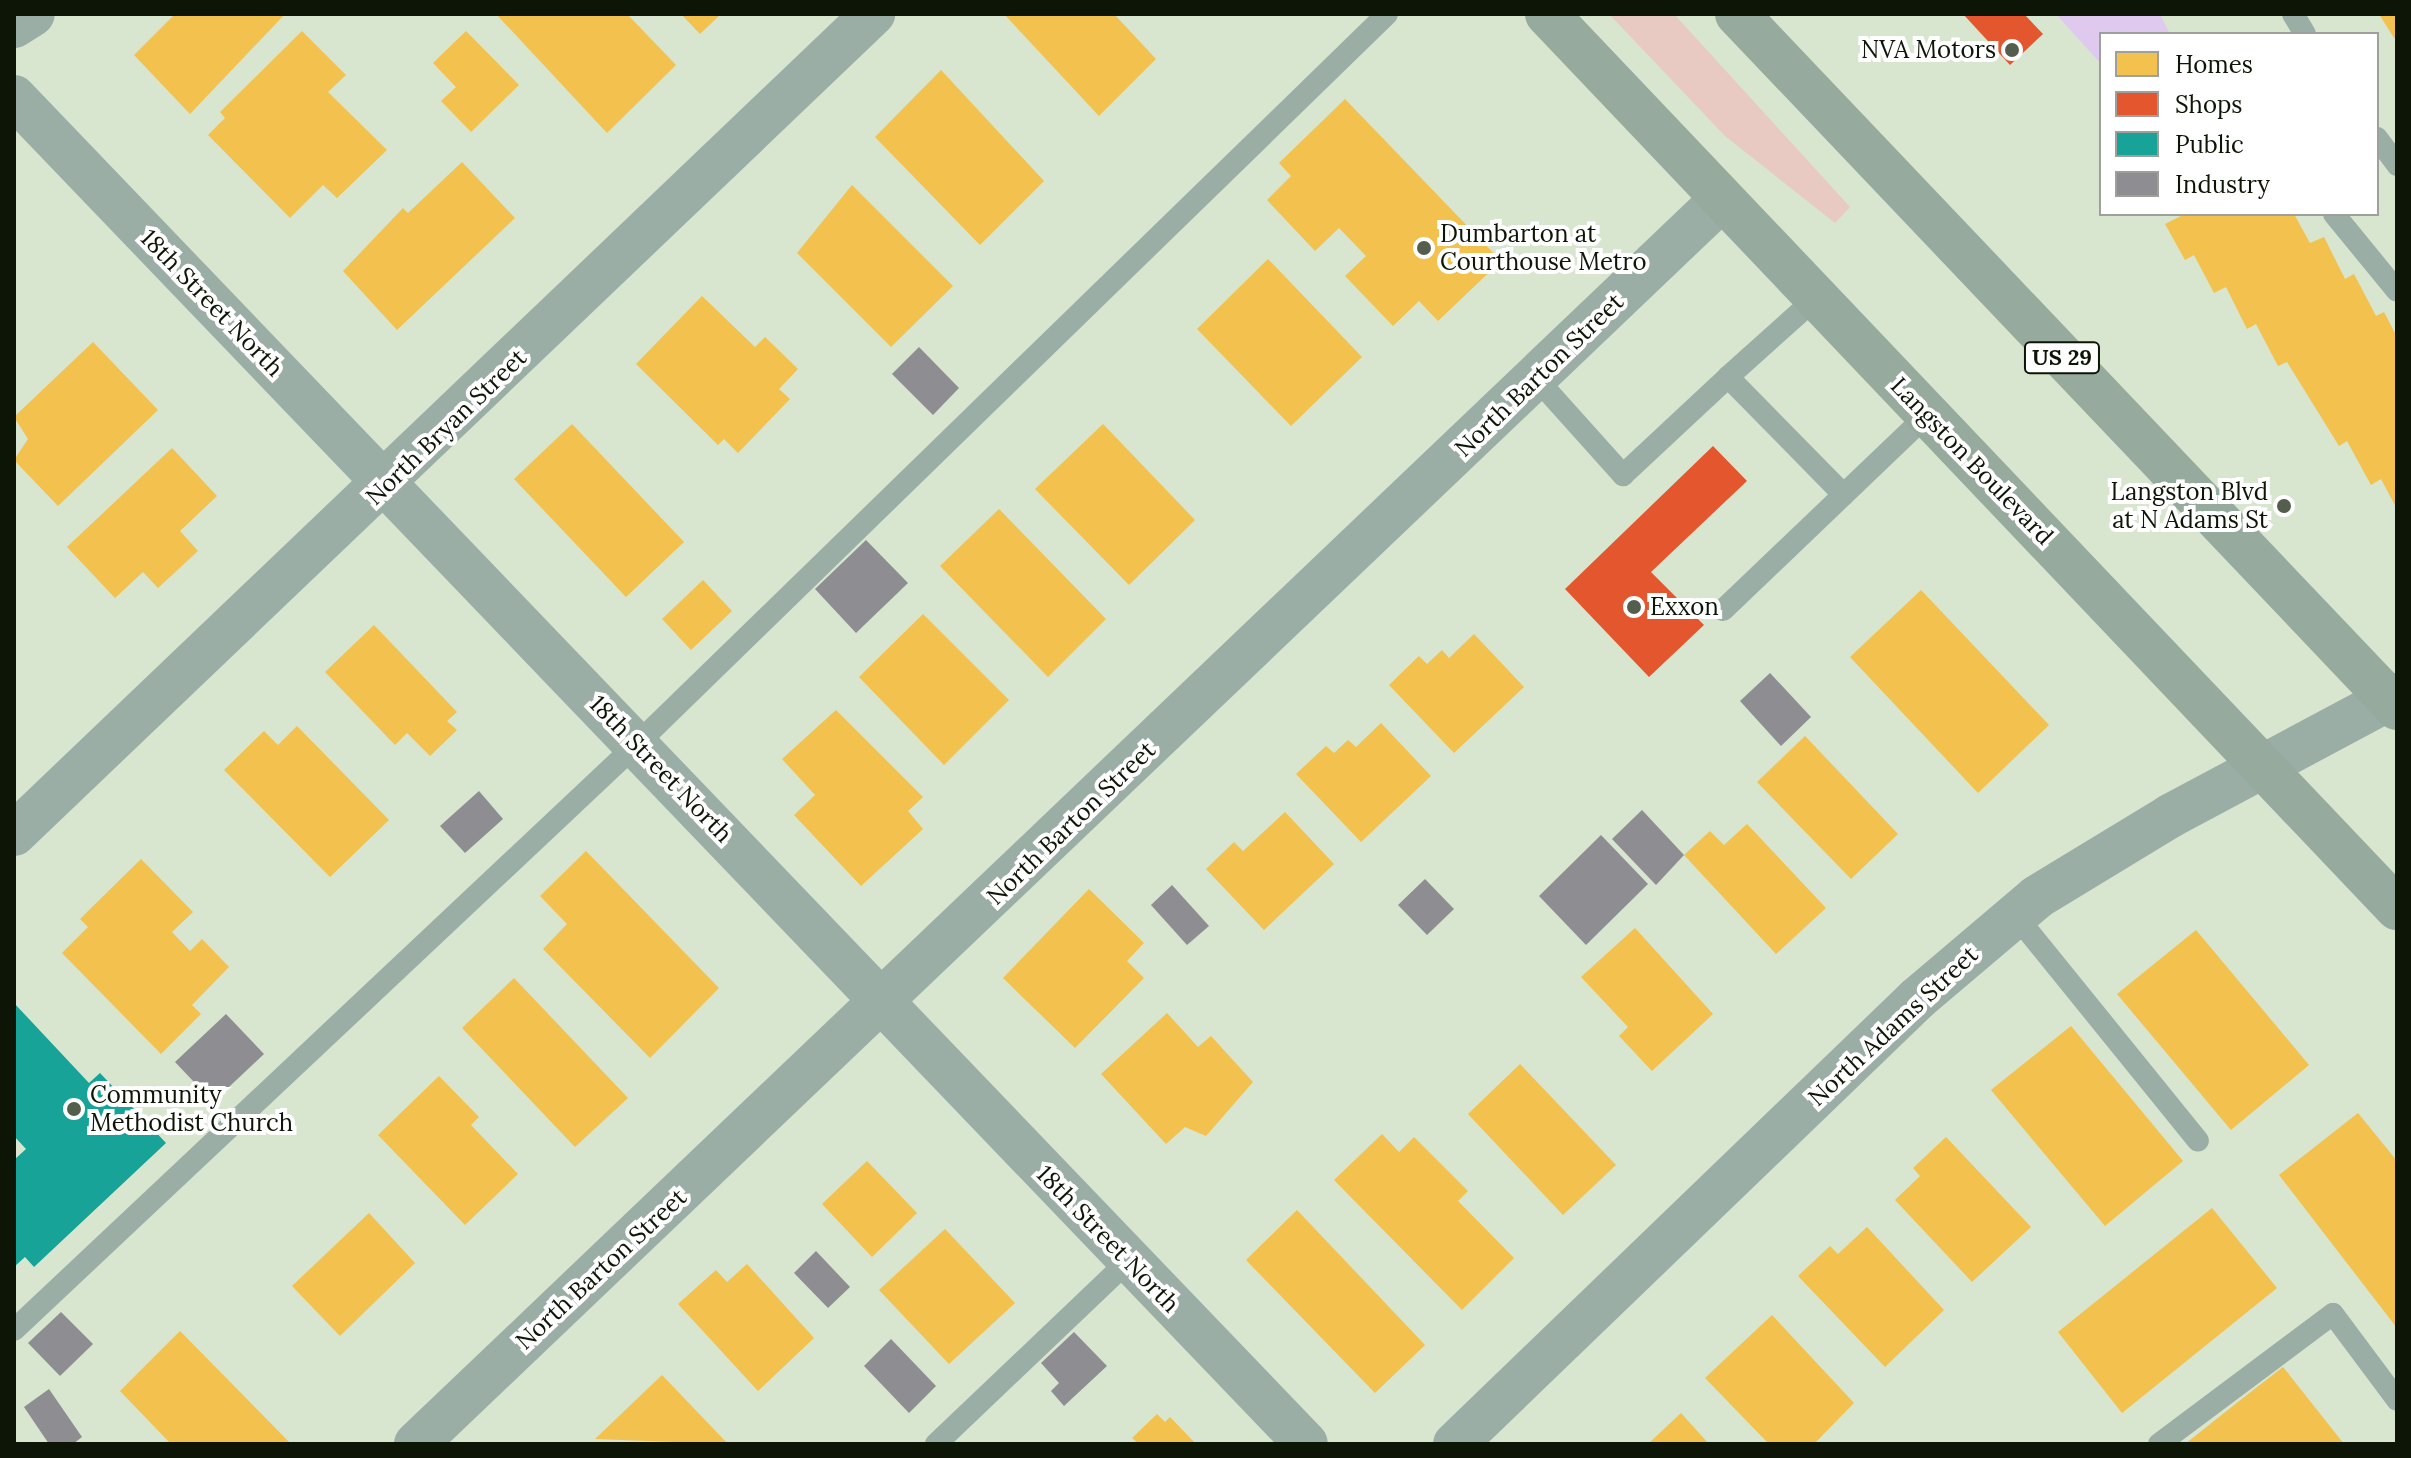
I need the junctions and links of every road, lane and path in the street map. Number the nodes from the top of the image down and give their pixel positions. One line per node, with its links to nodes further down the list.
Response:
1 (33, 14): 7 (street)
2 (873, 14): 19 (street, North Bryan Street)
3 (1387, 14): 23 (lane)
4 (1547, 14): 12 (main road, Langston Boulevard)
5 (1737, 14): 22 (main road, US 29)
6 (2293, 14): 8 (lane)
7 (14, 26)
8 (2304, 32)
9 (14, 97): 19 (street, 18th Street North)
10 (2379, 141): 11 (lane)
11 (2397, 165)
12 (1722, 199): 15 (main road, Langston Boulevard); 16 (street, North Barton Street)
13 (2336, 216): 14 (lane)
14 (2397, 291)
15 (1816, 298): 17 (lane); 18 (main road, Langston Boulevard)
16 (1535, 377): 17 (lane); 28 (street, North Barton Street)
17 (1728, 377): 20 (lane)
18 (1927, 415): 20 (lane); 24 (main road, Langston Boulevard)
19 (387, 485): 23 (street, 18th Street North); 25 (street, North Bryan Street)
20 (1844, 495): 21 (lane)
21 (1723, 610)
22 (2394, 701): 24 (street, North Adams Street)
23 (638, 743): 28 (street, 18th Street North); 31 (lane)
24 (2263, 767): 26 (main road, Langston Boulevard); 27 (street, North Adams Street)
25 (14, 834)
26 (2397, 908)
27 (2016, 916): 29 (lane); 36 (street, North Adams Street)
28 (882, 1003): 30 (street, 18th Street North); 33 (street, North Barton Street)
29 (2198, 1141)
30 (1128, 1261): 34 (lane); 35 (street, 18th Street North)
31 (14, 1330)
32 (2397, 1400): 37 (lane)
33 (416, 1444)
34 (936, 1444)
35 (1306, 1444)
36 (1455, 1444)
37 (2159, 1444)

